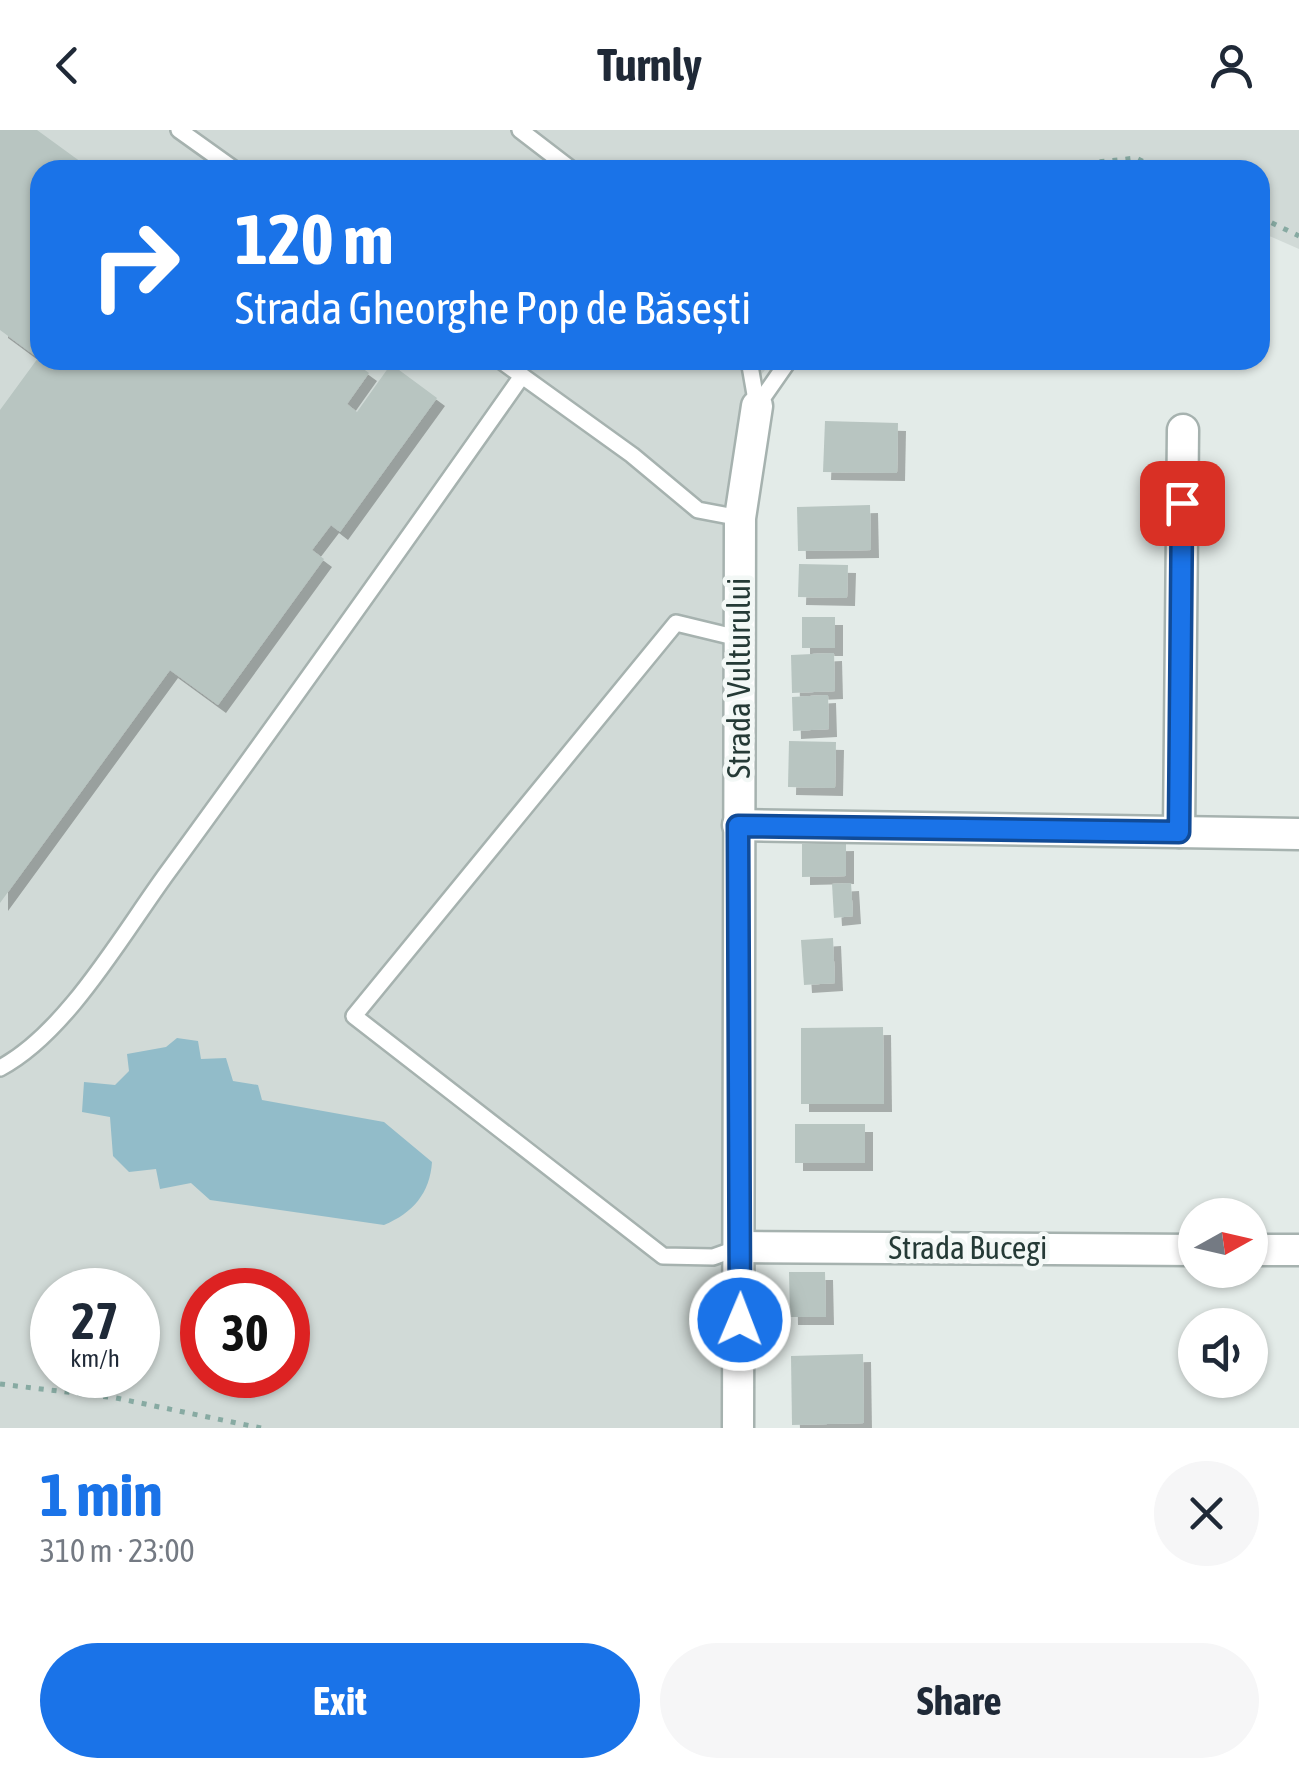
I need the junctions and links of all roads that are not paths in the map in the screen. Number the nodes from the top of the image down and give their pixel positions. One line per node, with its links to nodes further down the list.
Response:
1 (179, 130): 3 (lane)
2 (520, 130): 4 (lane)
3 (221, 160)
4 (559, 160)
5 (514, 370): 8 (lane)
6 (751, 370): 9 (lane)
7 (782, 370): 9 (lane, Strada Vulturului)
8 (522, 376): 11 (lane); 16 (lane)
9 (757, 406): 11 (street, Strada Vulturului)
10 (1183, 430): 14 (street)
11 (740, 518): 12 (street, Strada Vulturului)
12 (738, 638): 13 (street, Strada Vulturului); 17 (lane)
13 (738, 826): 14 (street); 17 (street, Strada Vulturului)
14 (1179, 832): 15 (street)
15 (1299, 834)
16 (0, 1068)
17 (740, 1247): 18 (street, Strada Bucegi); 21 (street, Strada Vulturului)
18 (1178, 1250)
19 (1268, 1250): 20 (street)
20 (1299, 1250)
21 (738, 1428)

